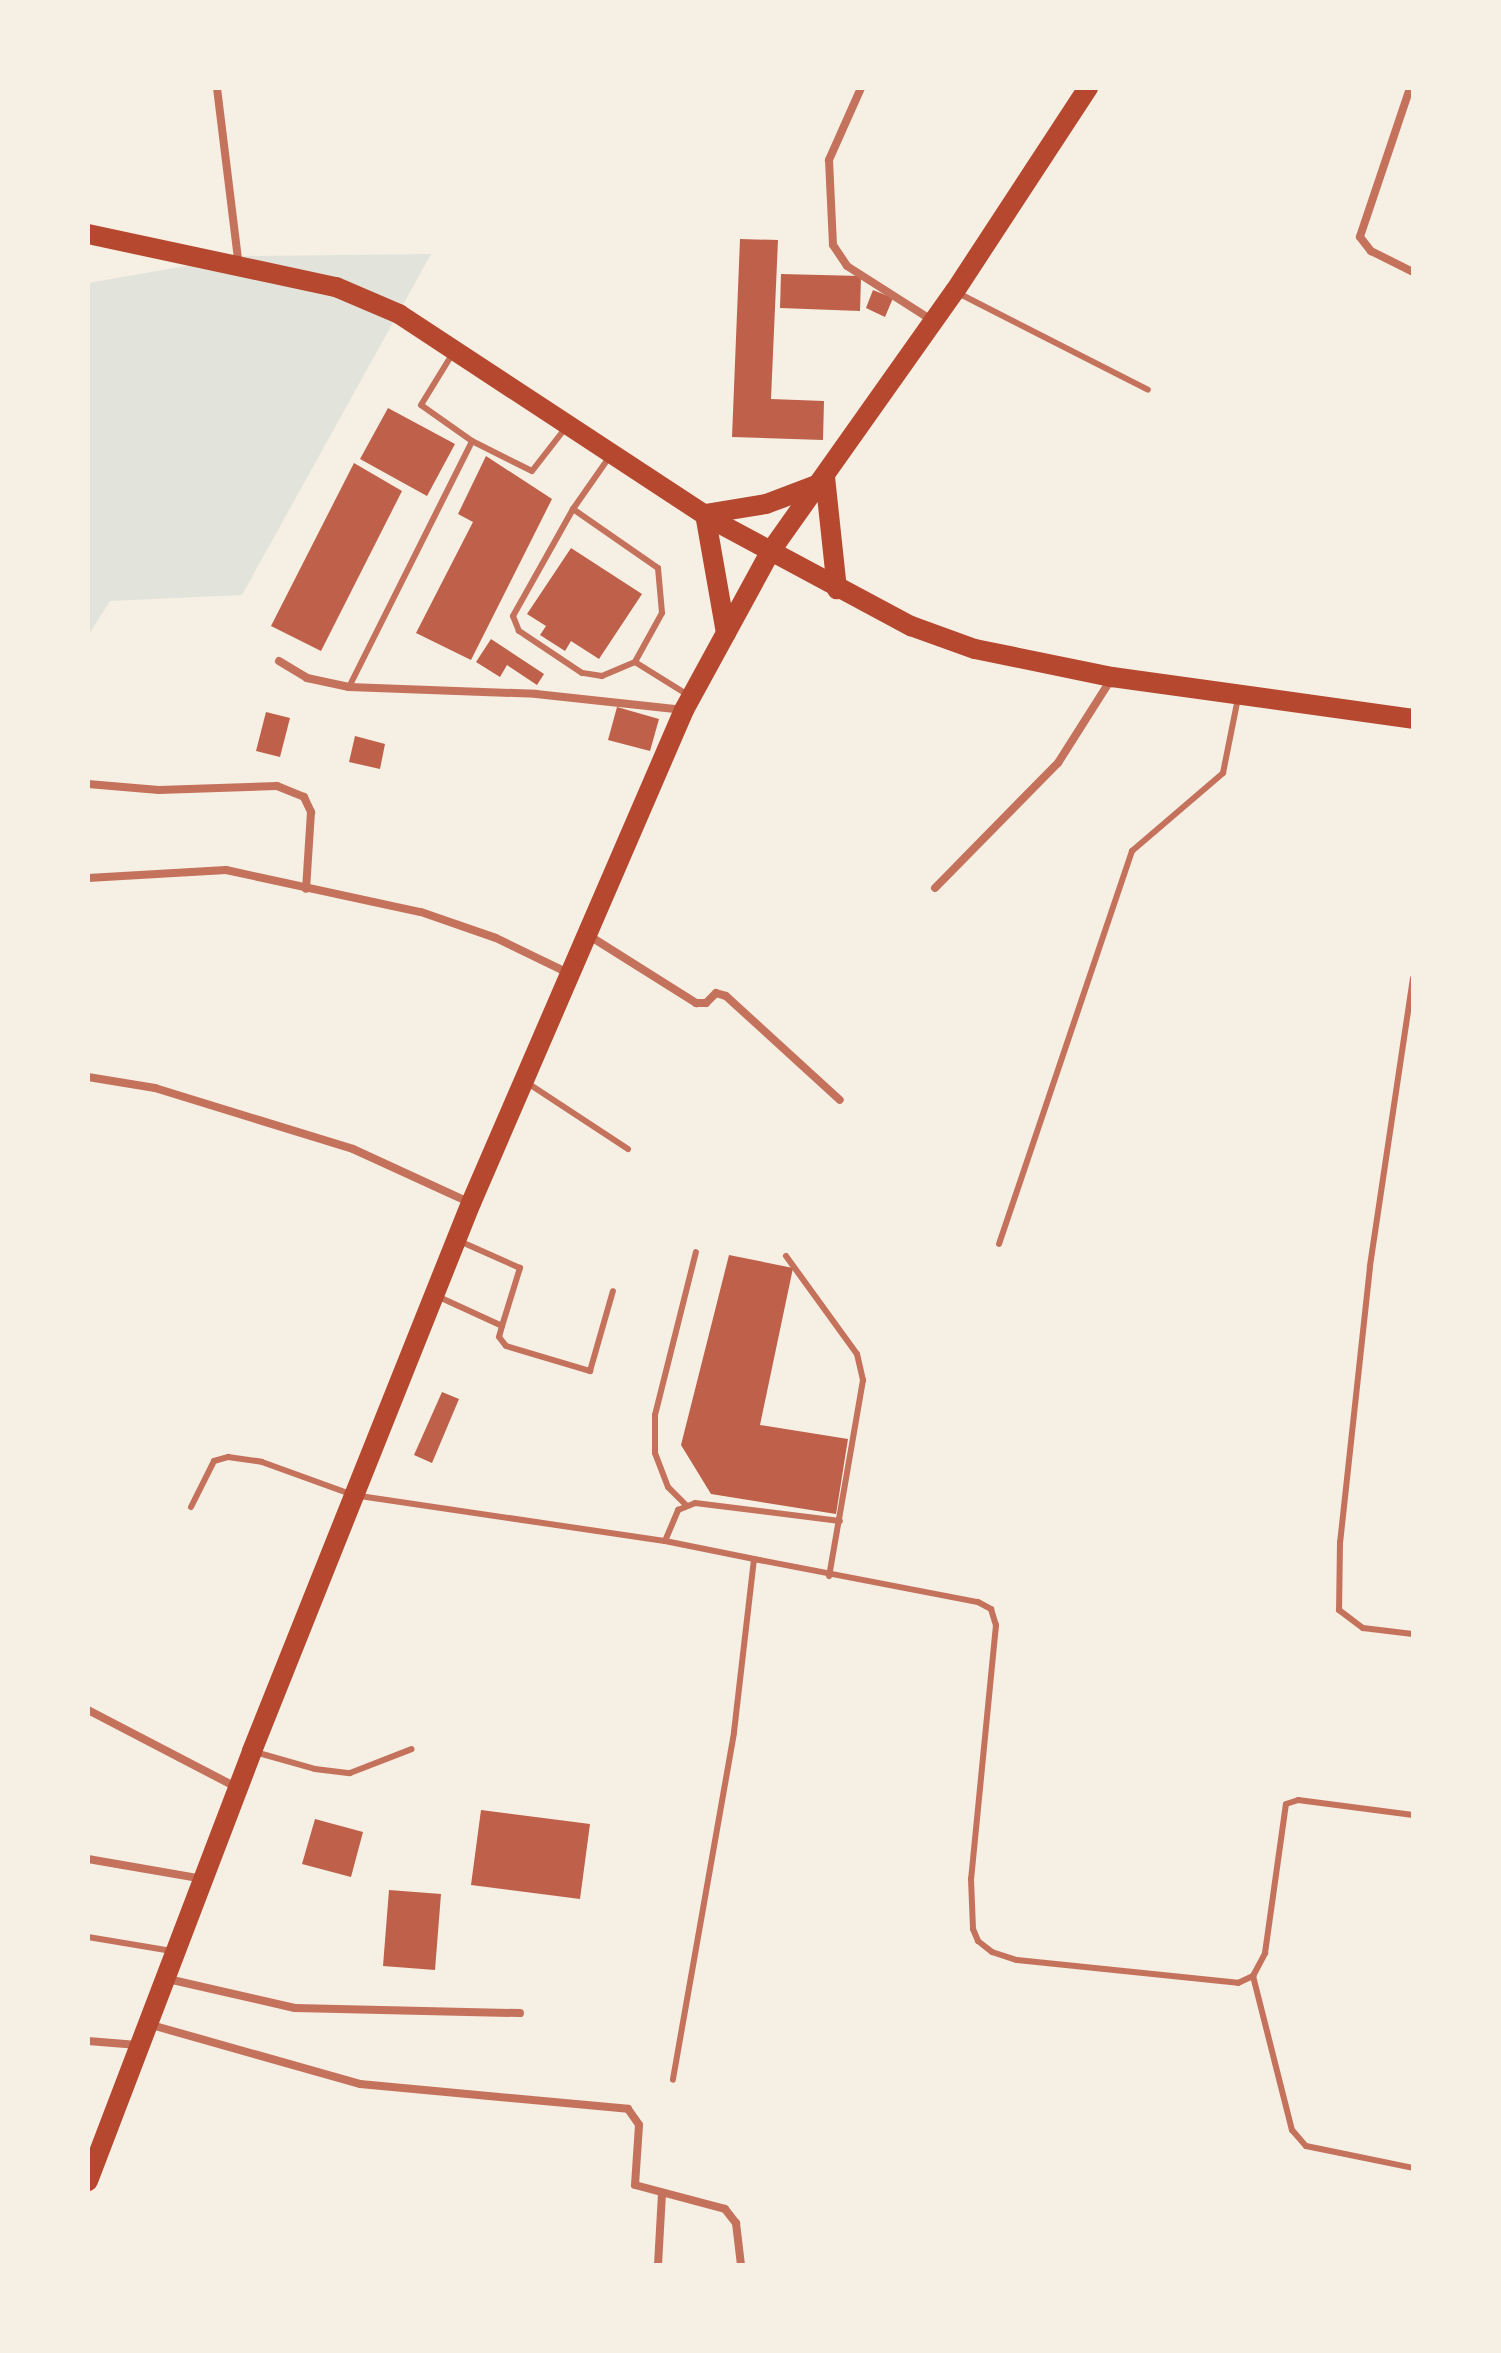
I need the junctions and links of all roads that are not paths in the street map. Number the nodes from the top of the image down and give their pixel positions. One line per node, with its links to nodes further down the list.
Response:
1 (217, 88): 8 (street)
2 (861, 88): 11 (street)
3 (1088, 88): 10 (main road)
4 (1410, 88): 5 (street)
5 (1403, 103): 6 (street); 9 (street)
6 (1413, 109)
7 (88, 234): 8 (main road)
8 (239, 266): 12 (main road)
9 (1413, 272)
10 (955, 291): 11 (main road); 13 (lane)
11 (933, 321): 17 (main road)
12 (455, 350): 14 (main road); 15 (lane)
13 (1148, 390)
14 (569, 423): 15 (lane); 16 (main road)
15 (472, 441): 26 (lane)
16 (613, 452): 18 (lane); 19 (main road)
17 (823, 480): 19 (main road); 20 (main road); 21 (main road)
18 (573, 509): 24 (lane); 24 (lane)
19 (705, 514): 20 (main road); 22 (main road)
20 (770, 552): 21 (main road); 22 (main road)
21 (837, 589): 25 (main road)
22 (726, 633): 28 (main road)
23 (279, 661): 26 (street)
24 (635, 662): 28 (lane)
25 (1112, 677): 27 (main road); 32 (street)
26 (349, 687): 28 (street)
27 (1239, 695): 29 (main road); 43 (lane)
28 (688, 703): 34 (main road)
29 (1413, 719)
30 (88, 784): 33 (street)
31 (88, 878): 33 (street)
32 (935, 888)
33 (306, 889): 35 (street)
34 (587, 935): 35 (main road); 39 (street)
35 (568, 973): 38 (main road)
36 (1413, 978): 56 (lane)
37 (88, 1077): 41 (street)
38 (523, 1080): 40 (lane); 41 (main road)
39 (840, 1100)
40 (628, 1149)
41 (471, 1203): 42 (main road)
42 (456, 1240): 47 (main road); 48 (lane)
43 (999, 1244)
44 (696, 1252): 50 (lane)
45 (786, 1256): 52 (lane)
46 (613, 1291): 48 (lane)
47 (434, 1295): 48 (lane); 49 (main road)
48 (502, 1326)
49 (353, 1495): 51 (lane); 53 (lane); 59 (main road)
50 (686, 1505): 52 (lane); 53 (lane)
51 (191, 1507)
52 (840, 1521): 55 (lane)
53 (665, 1541): 54 (lane)
54 (754, 1559): 55 (lane); 72 (lane)
55 (829, 1576): 66 (lane)
56 (1413, 1634)
57 (88, 1710): 60 (street)
58 (412, 1749): 59 (lane)
59 (252, 1751): 60 (main road)
60 (239, 1788): 63 (main road)
61 (1413, 1815): 66 (lane)
62 (88, 1859): 63 (street)
63 (205, 1879): 65 (main road)
64 (88, 1937): 65 (lane)
65 (175, 1952): 67 (main road)
66 (1253, 1976): 73 (lane)
67 (165, 1978): 68 (street); 69 (main road)
68 (520, 2013)
69 (146, 2023): 71 (main road); 75 (street)
70 (88, 2041): 71 (street)
71 (138, 2045): 74 (main road)
72 (673, 2080)
73 (1413, 2168)
74 (88, 2181)
75 (662, 2193): 76 (street); 77 (street)
76 (658, 2265)
77 (741, 2265)

